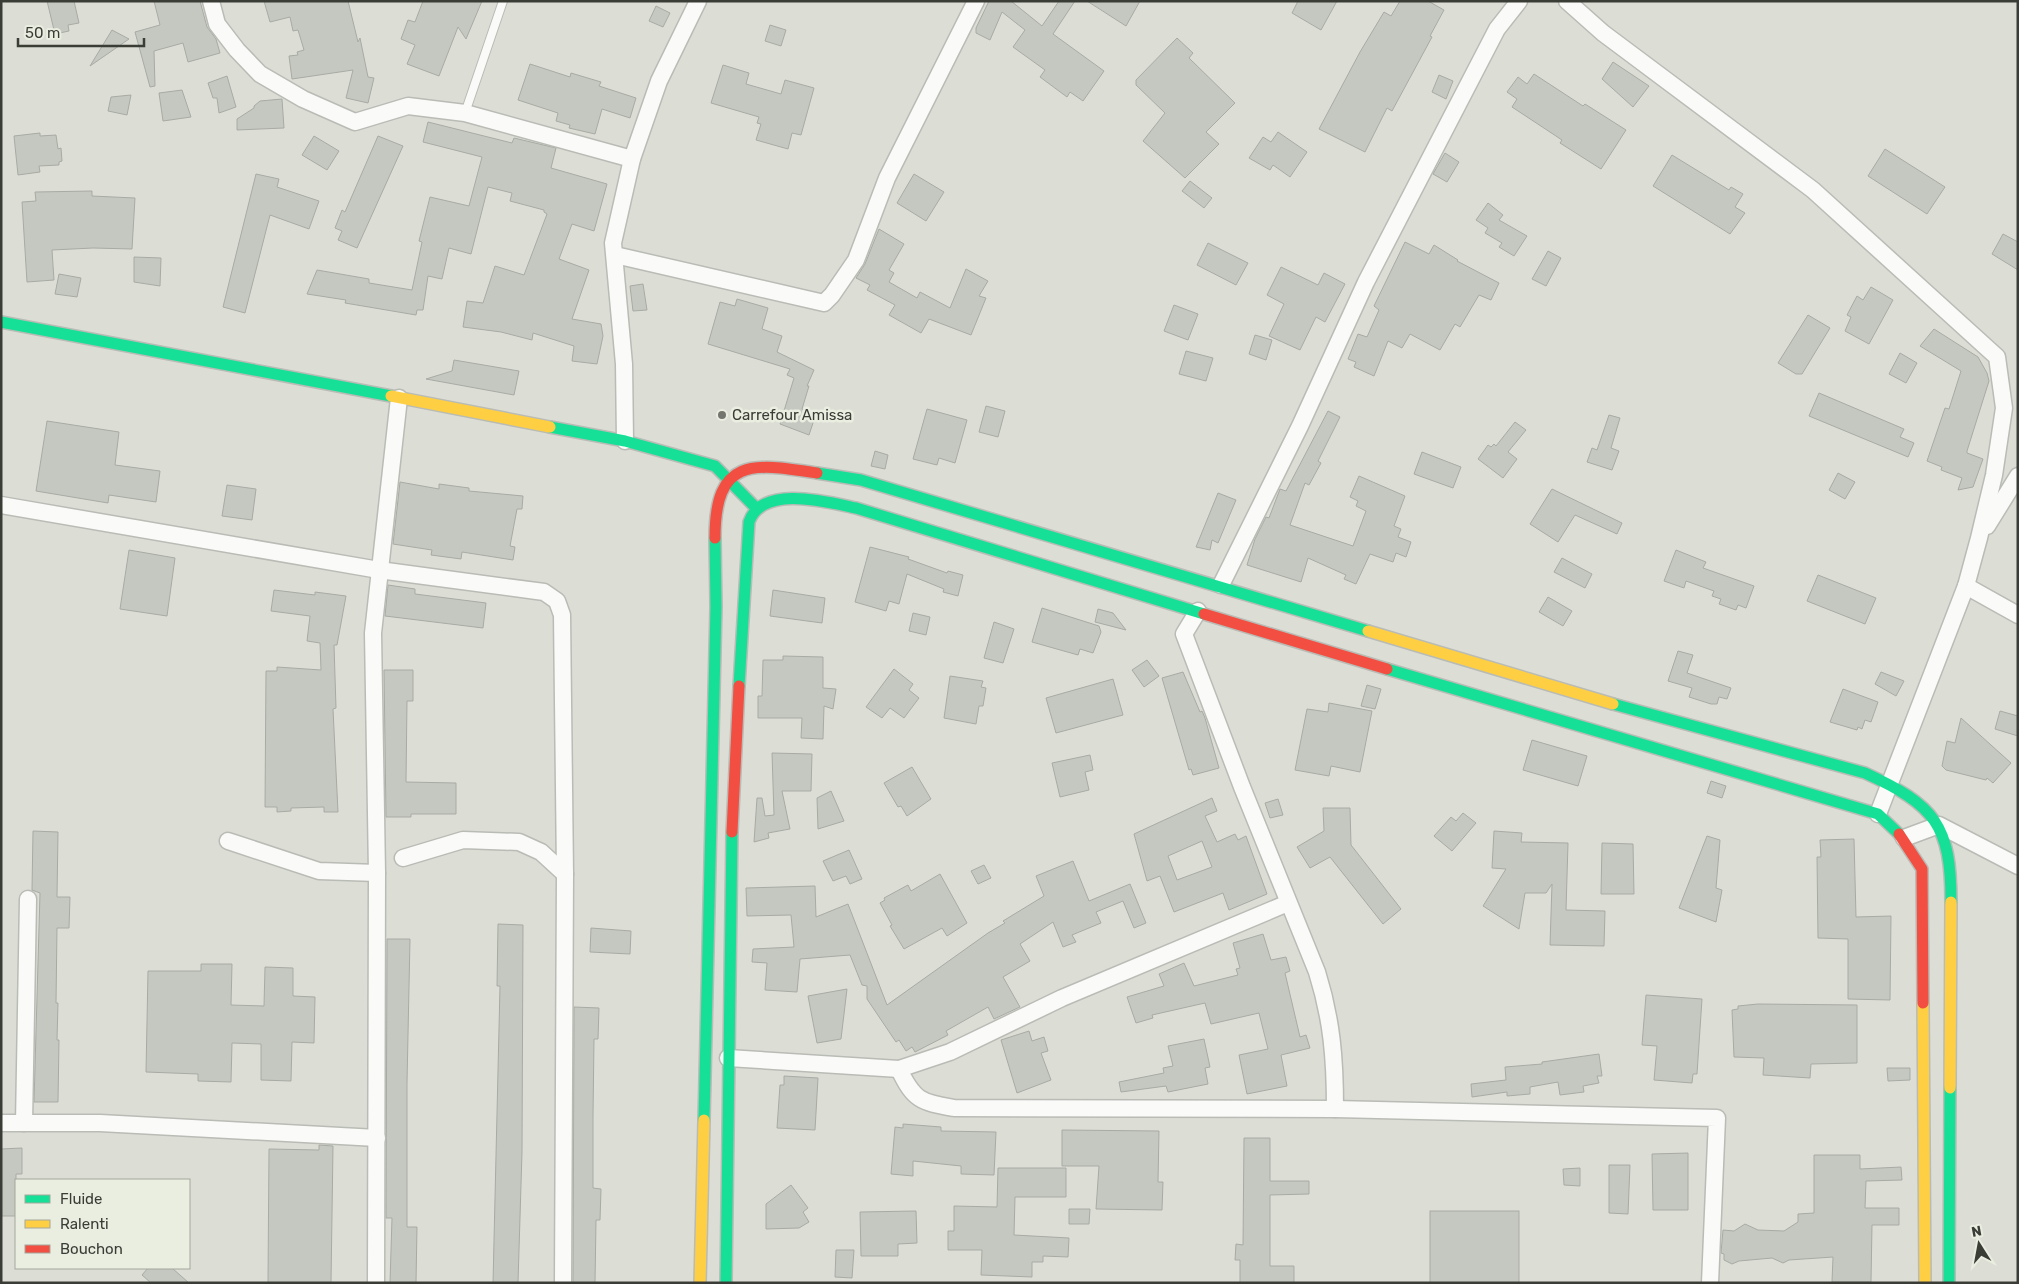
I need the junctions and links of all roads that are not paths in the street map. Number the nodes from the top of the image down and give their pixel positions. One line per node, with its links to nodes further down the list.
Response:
1 (211, 1): 7 (street)
2 (503, 1): 7 (lane)
3 (698, 1): 8 (street)
4 (976, 1): 9 (street)
5 (1519, 1): 19 (street)
6 (1566, 1): 17 (street)
7 (464, 113): 8 (street)
8 (632, 159): 9 (street)
9 (615, 256): 12 (street)
10 (1, 322): 11 (street)
11 (398, 398): 12 (street); 18 (street)
12 (625, 441): 14 (street)
13 (2018, 476): 17 (street)
14 (729, 478): 16 (street); 19 (street); 42 (street)
15 (1, 506): 18 (street)
16 (757, 509): 21 (street); 34 (street)
17 (1979, 538): 20 (street)
18 (379, 570): 30 (street); 31 (street)
19 (1221, 585): 23 (street)
20 (1966, 586): 22 (street); 23 (street)
21 (1198, 611): 24 (street); 33 (street)
22 (2018, 615)
23 (1889, 784): 24 (street); 25 (street)
24 (1878, 814): 26 (street)
25 (1939, 825): 26 (street); 29 (street); 46 (street)
26 (1904, 838): 45 (street)
27 (228, 841): 30 (street)
28 (403, 858): 31 (street)
29 (2018, 866)
30 (377, 873): 39 (street)
31 (566, 874): 41 (street)
32 (28, 899): 38 (street)
33 (1288, 903): 35 (street); 36 (street)
34 (728, 1058): 35 (street); 43 (street)
35 (899, 1069): 36 (street)
36 (1335, 1109): 44 (street)
37 (1, 1123): 38 (street)
38 (24, 1123): 39 (street)
39 (377, 1138): 40 (street)
40 (376, 1283)
41 (563, 1283)
42 (700, 1283)
43 (726, 1283)
44 (1710, 1283)
45 (1924, 1283)
46 (1949, 1283)

